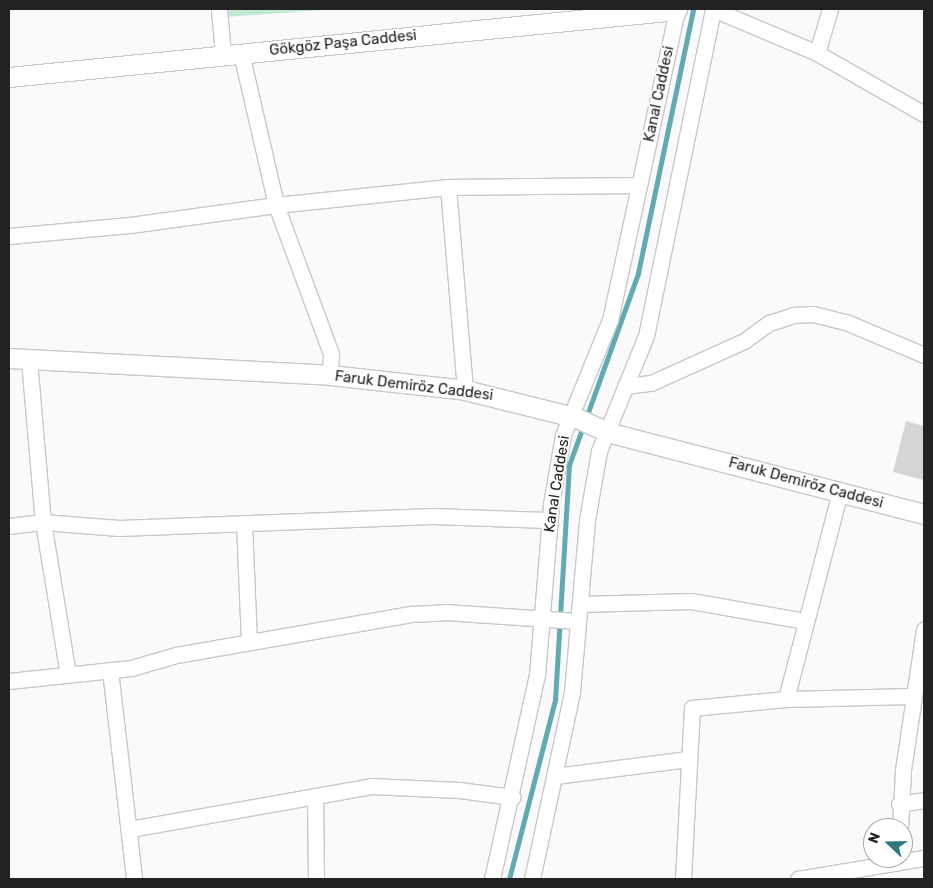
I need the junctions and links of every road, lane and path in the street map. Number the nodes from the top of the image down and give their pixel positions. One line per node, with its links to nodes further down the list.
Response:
1 (219, 9): 6 (street)
2 (677, 9): 6 (street, Gökgöz Paşa Caddesi); 9 (street, Kanal Caddesi)
3 (713, 9): 5 (street); 17 (street)
4 (830, 9): 5 (street)
5 (817, 53): 8 (street)
6 (232, 54): 7 (street, Gökgöz Paşa Caddesi); 11 (street)
7 (9, 77)
8 (924, 114)
9 (640, 185): 10 (street); 19 (street, Kanal Caddesi)
10 (448, 187): 11 (street); 18 (street)
11 (276, 205): 12 (street); 16 (street)
12 (9, 236)
13 (924, 355): 17 (street)
14 (9, 358): 15 (street, Faruk Demiröz Caddesi)
15 (29, 360): 16 (street, Faruk Demiröz Caddesi); 24 (street)
16 (330, 375): 18 (street, Faruk Demiröz Caddesi)
17 (625, 386): 20 (street)
18 (465, 390): 19 (street, Faruk Demiröz Caddesi)
19 (574, 417): 20 (street, Faruk Demiröz Caddesi); 23 (street, Kanal Caddesi)
20 (602, 429): 21 (street, Faruk Demiröz Caddesi); 27 (street)
21 (840, 491): 22 (street, Faruk Demiröz Caddesi); 30 (street)
22 (924, 514)
23 (550, 520): 25 (street); 28 (street, Kanal Caddesi)
24 (43, 522): 25 (street); 26 (street); 34 (street)
25 (244, 523): 32 (street)
26 (9, 526)
27 (580, 604): 29 (street); 30 (street)
28 (544, 620): 29 (street); 32 (street); 41 (street, Kanal Caddesi)
29 (574, 621): 39 (street)
30 (804, 621): 37 (street)
31 (924, 630): 36 (street)
32 (249, 642): 33 (street)
33 (110, 670): 34 (street); 45 (street)
34 (68, 674): 35 (street)
35 (9, 681)
36 (914, 696): 37 (street); 43 (street)
37 (786, 699): 38 (street)
38 (688, 759): 39 (street); 51 (street)
39 (555, 776): 50 (street)
40 (315, 796): 41 (street); 45 (street); 48 (street)
41 (512, 797): 49 (street, Kanal Caddesi)
42 (924, 800): 43 (street)
43 (900, 804): 44 (street)
44 (900, 818)
45 (130, 829): 47 (street)
46 (889, 868): 52 (street)
47 (134, 879)
48 (316, 879)
49 (492, 879)
50 (532, 879)
51 (683, 879)
52 (798, 879)

